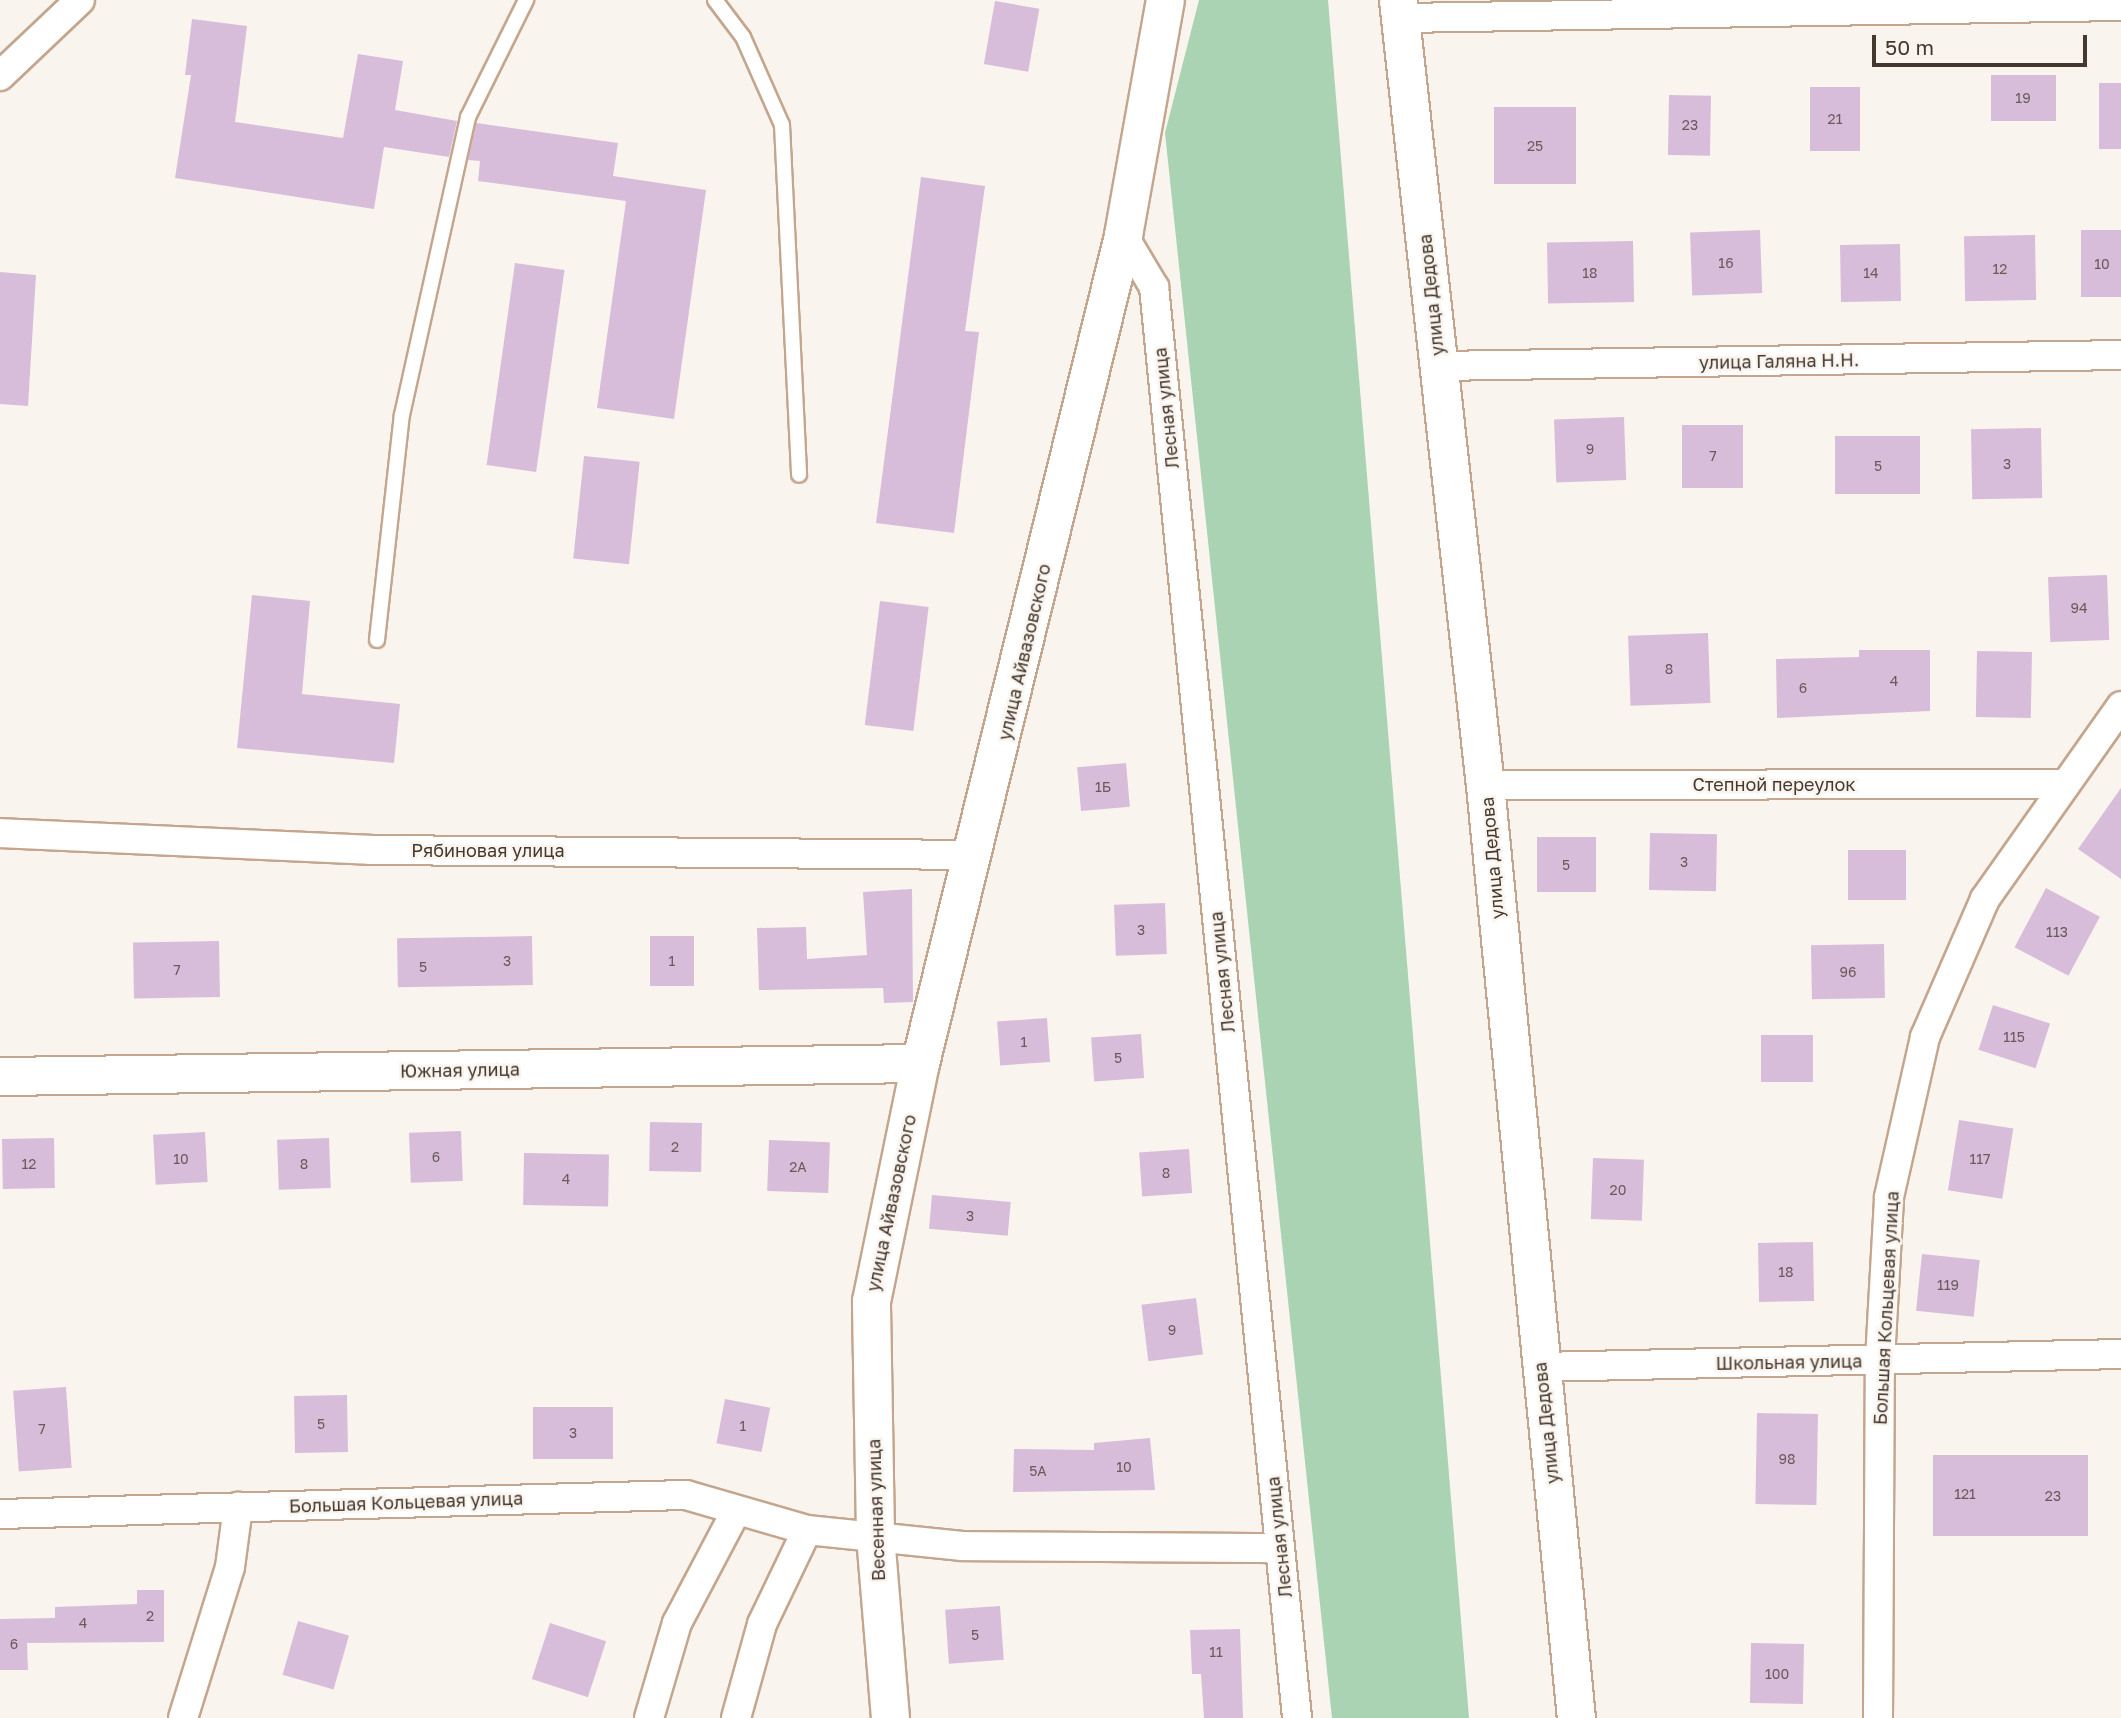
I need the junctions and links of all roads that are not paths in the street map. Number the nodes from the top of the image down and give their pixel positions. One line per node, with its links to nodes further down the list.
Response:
1 (80, 0): 7 (street)
2 (526, 0): 12 (lane)
3 (715, 0): 11 (lane)
4 (1165, 0): 8 (street, улица Айвазовского)
5 (2121, 6): 6 (street)
6 (1400, 9): 10 (street, улица Дедова)
7 (0, 76)
8 (1123, 235): 17 (street, улица Айвазовского); 29 (street, Лесная улица)
9 (2121, 355): 10 (street, улица Галяна Н.Н.)
10 (1438, 366): 15 (street, улица Дедова)
11 (799, 475)
12 (377, 640)
13 (2121, 706): 14 (street, Большая Кольцевая улица)
14 (2063, 783): 15 (street, Степной переулок); 22 (street, Большая Кольцевая улица)
15 (1486, 785): 23 (street, улица Дедова)
16 (0, 833): 17 (street, Рябиновая улица)
17 (975, 855): 18 (street, улица Айвазовского)
18 (920, 1063): 19 (street, Южная улица); 20 (street, улица Айвазовского)
19 (0, 1076)
20 (871, 1301): 28 (street, Весенная улица)
21 (2121, 1354): 22 (street, Школьная улица)
22 (1880, 1360): 23 (street, Школьная улица); 36 (street, Большая Кольцевая улица)
23 (1540, 1367): 35 (street, улица Дедова)
24 (238, 1507): 25 (street, Большая Кольцевая улица); 26 (street, Большая Кольцевая улица); 30 (street)
25 (737, 1511): 27 (street, Большая Кольцевая улица); 31 (street)
26 (0, 1514)
27 (807, 1530): 28 (street, Большая Кольцевая улица); 32 (street)
28 (875, 1534): 29 (street, Большая Кольцевая улица); 33 (street, Весенная улица)
29 (1280, 1548): 34 (street, Лесная улица)
30 (183, 1718)
31 (649, 1718)
32 (736, 1718)
33 (890, 1718)
34 (1297, 1718)
35 (1576, 1718)
36 (1878, 1718)

